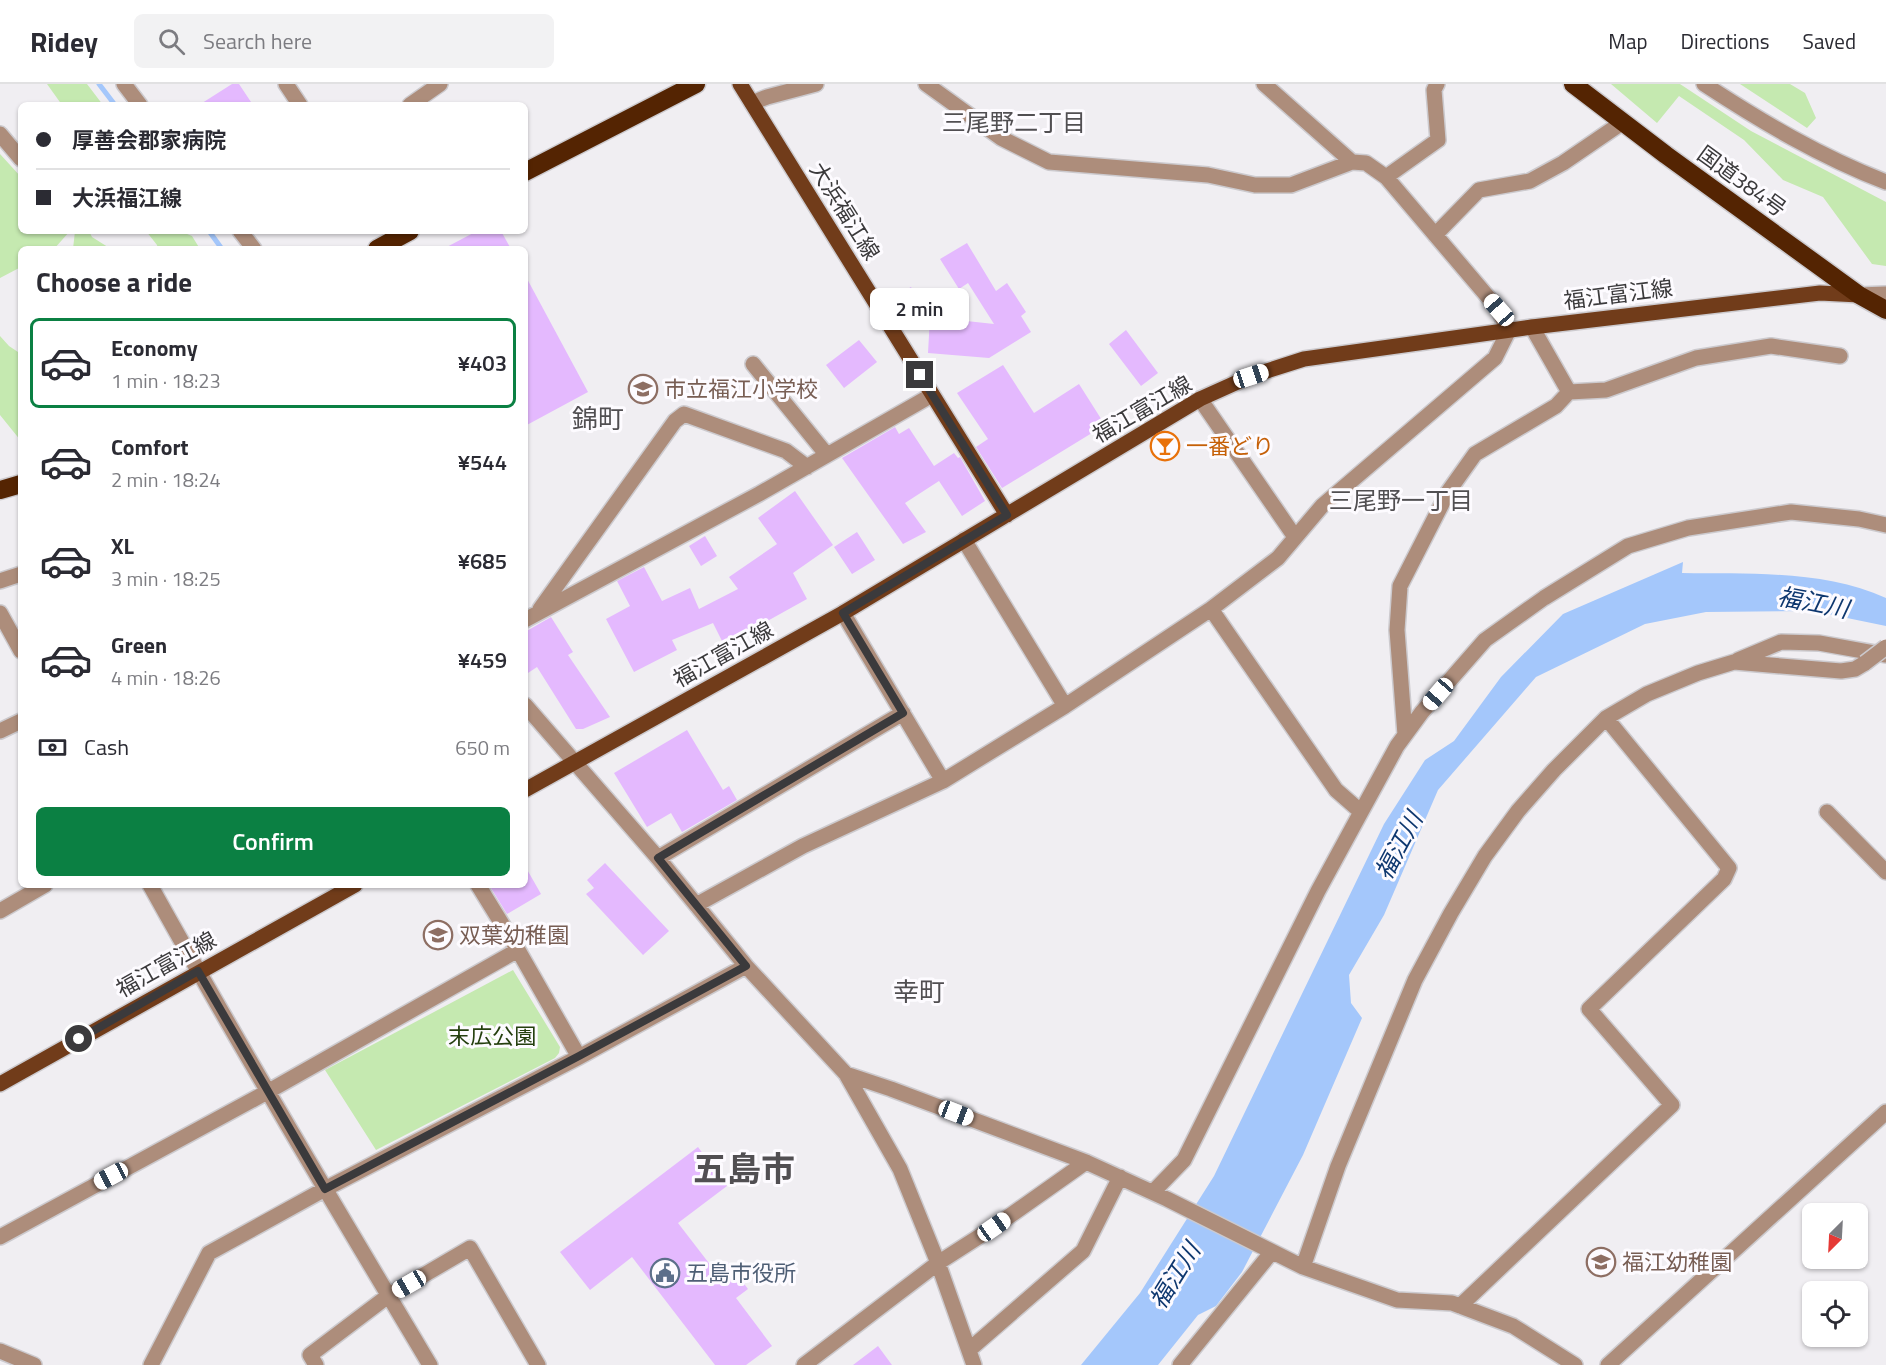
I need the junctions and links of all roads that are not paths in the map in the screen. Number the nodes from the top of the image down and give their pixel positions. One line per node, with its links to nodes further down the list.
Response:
1 (124, 84): 12 (street)
2 (286, 84): 13 (street)
3 (440, 84): 14 (street)
4 (696, 84): 20 (highway)
5 (740, 84): 15 (main road, 大浜福江線)
6 (816, 84): 15 (street)
7 (926, 84): 19 (street)
8 (1264, 84): 19 (street)
9 (1437, 84): 21 (street)
10 (1573, 84): 16 (highway, 国道384号)
11 (1704, 84): 22 (street)
12 (138, 102)
13 (298, 102)
14 (414, 102)
15 (752, 104): 36 (main road, 大浜福江線)
16 (1623, 122): 25 (street); 29 (highway, 国道384号)
17 (0, 135): 18 (street)
18 (18, 156)
19 (1352, 162): 21 (street)
20 (528, 170)
21 (1386, 177): 25 (street)
22 (1886, 182)
23 (242, 234): 27 (street)
24 (401, 234): 26 (highway)
25 (1435, 235): 32 (street)
26 (383, 240)
27 (252, 246)
28 (1886, 294): 29 (street)
29 (1859, 295): 30 (highway, 国道384号); 31 (main road, 福江富江線)
30 (1886, 310)
31 (1532, 327): 32 (main road, 福江富江線); 35 (street)
32 (1508, 332): 37 (main road, 福江富江線); 44 (street)
33 (1840, 356): 35 (street)
34 (753, 364): 38 (street)
35 (1569, 392): 62 (street)
36 (932, 395): 38 (street); 42 (main road, 大浜福江線)
37 (1200, 399): 42 (main road, 福江富江線); 44 (street)
38 (827, 455): 39 (street)
39 (807, 466): 51 (street); 51 (street)
40 (18, 485): 41 (highway)
41 (0, 490)
42 (1007, 515): 45 (main road, 福江富江線)
43 (1886, 525): 62 (street)
44 (1295, 537): 48 (street)
45 (964, 540): 50 (main road, 福江富江線); 56 (street)
46 (18, 575): 47 (street)
47 (0, 581)
48 (1210, 609): 56 (street); 66 (street)
49 (0, 613): 52 (street)
50 (843, 613): 58 (street); 63 (main road, 福江富江線)
51 (531, 617)
52 (18, 646)
53 (1886, 647): 55 (street, bridge)
54 (1886, 655): 55 (street)
55 (1734, 662): 59 (street)
56 (1065, 706): 64 (street)
57 (528, 708): 63 (street)
58 (903, 713): 64 (street); 68 (street)
59 (1606, 718): 91 (street); 93 (street)
60 (18, 722): 61 (street)
61 (0, 731)
62 (1405, 735): 66 (street)
63 (575, 762): 65 (main road, 福江富江線); 68 (street)
64 (943, 781): 74 (street)
65 (528, 788)
66 (1360, 812): 87 (street)
67 (1827, 812): 69 (street)
68 (658, 858): 74 (street)
69 (1886, 872)
70 (40, 888): 75 (street)
71 (152, 888): 78 (street)
72 (350, 888): 78 (main road, 福江富江線)
73 (480, 888): 76 (street)
74 (696, 905): 77 (street)
75 (0, 910)
76 (518, 950): 79 (street); 82 (street)
77 (746, 966): 79 (street); 80 (street)
78 (198, 971): 81 (main road, 福江富江線); 82 (street)
79 (579, 1056): 86 (street)
80 (846, 1074): 84 (street); 90 (street)
81 (0, 1084)
82 (269, 1091): 86 (street); 88 (street)
83 (1886, 1112): 104 (street)
84 (1086, 1162): 85 (street); 90 (street)
85 (1120, 1177): 87 (street); 95 (street)
86 (325, 1189): 92 (street); 97 (street)
87 (1153, 1192): 89 (street)
88 (0, 1237)
89 (1271, 1252): 91 (street); 102 (street)
90 (938, 1263): 95 (street); 101 (street)
91 (1303, 1268): 93 (street)
92 (388, 1296): 98 (street); 99 (street); 100 (street)
93 (1460, 1306): 103 (street)
94 (0, 1351): 96 (street)
95 (972, 1358)
96 (34, 1365)
97 (151, 1365)
98 (316, 1365)
99 (430, 1365)
100 (538, 1365)
101 (804, 1365)
102 (1179, 1365)
103 (1575, 1365)
104 (1608, 1365)

